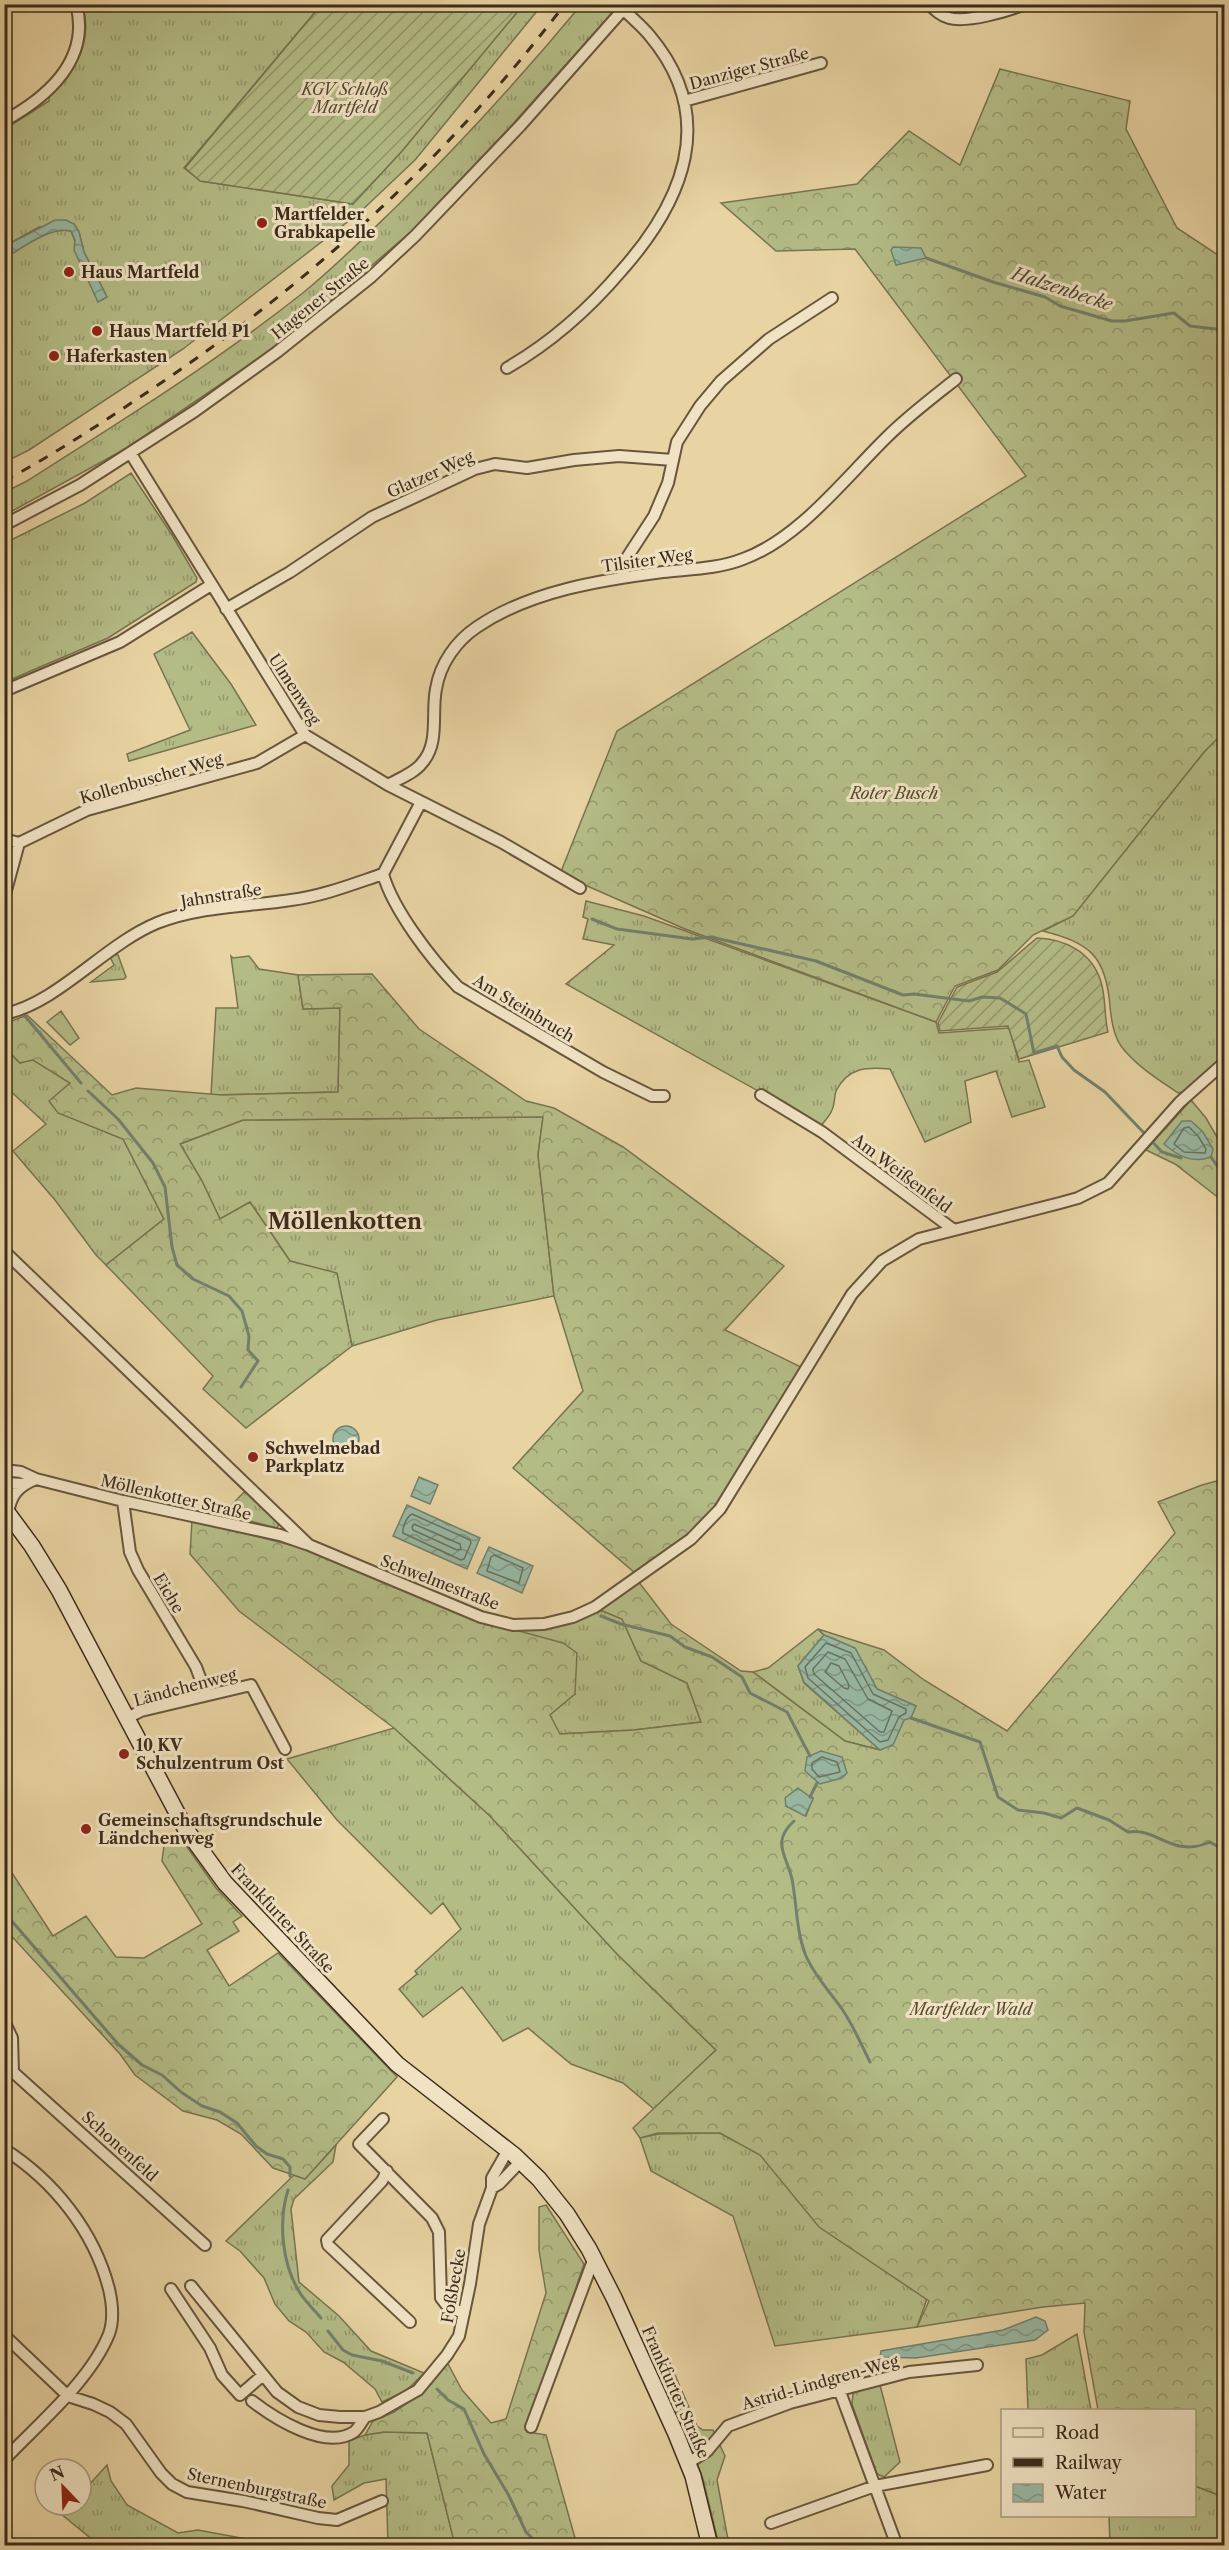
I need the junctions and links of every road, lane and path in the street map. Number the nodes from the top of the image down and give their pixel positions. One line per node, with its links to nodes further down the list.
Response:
1 (76, 4): 7 (street)
2 (929, 4): 3 (street)
3 (1025, 4)
4 (626, 7): 6 (street); 11 (street, Hagener Straße)
5 (821, 63): 6 (street, Danziger Straße)
6 (684, 101): 9 (street)
7 (4, 121)
8 (832, 298): 12 (street)
9 (507, 368)
10 (956, 379): 14 (street, Tilsiter Weg)
11 (131, 454): 13 (street, Hagener Straße); 15 (street, Ulmenweg)
12 (673, 460): 14 (street); 16 (street, Glatzer Weg)
13 (4, 525)
14 (621, 578): 19 (street, Tilsiter Weg)
15 (211, 585): 16 (street, Ulmenweg); 17 (street)
16 (226, 609): 18 (street, Ulmenweg)
17 (4, 691)
18 (305, 735): 19 (street, Ulmenweg); 22 (street, Kollenbuscher Weg)
19 (388, 785): 20 (street, Ulmenweg)
20 (421, 802): 23 (street); 24 (street, Ulmenweg)
21 (4, 839): 22 (street)
22 (19, 843): 25 (street)
23 (383, 874): 26 (street, Jahnstraße); 29 (street, Am Steinbruch)
24 (580, 888)
25 (4, 898)
26 (4, 1014)
27 (1224, 1063): 30 (street, Am Weißenfeld)
28 (761, 1095): 30 (street, Am Weißenfeld)
29 (664, 1096)
30 (954, 1230): 38 (street, Schwelmestraße)
31 (4, 1251): 38 (street, Schwelmestraße)
32 (4, 1470): 33 (street, Möllenkotter Straße)
33 (36, 1479): 35 (street); 36 (street, Möllenkotter Straße)
34 (4, 1483): 35 (street)
35 (24, 1484): 37 (street)
36 (123, 1501): 38 (street, Möllenkotter Straße); 39 (street, Eiche)
37 (6, 1511): 40 (main road, Frankfurter Straße)
38 (309, 1545)
39 (206, 1694): 40 (street, Ländchenweg); 41 (street, Ländchenweg)
40 (126, 1718): 45 (main road, Frankfurter Straße)
41 (285, 1749)
42 (4, 2021): 49 (street, Schonenfeld)
43 (383, 2119): 47 (street)
44 (4, 2149): 59 (street)
45 (508, 2150): 46 (main road, Frankfurter Straße); 48 (street, Foßbecke)
46 (520, 2161): 48 (street, Foßbecke); 50 (main road, Frankfurter Straße)
47 (387, 2171): 53 (street); 54 (street)
48 (492, 2188): 53 (street, Foßbecke)
49 (205, 2245)
50 (594, 2258): 62 (street); 64 (main road, Frankfurter Straße)
51 (191, 2286): 57 (street, Foßbecke)
52 (171, 2289): 57 (street)
53 (464, 2313): 61 (street, Foßbecke)
54 (410, 2322)
55 (4, 2335): 59 (street, Sternenburgstraße)
56 (977, 2365): 58 (street, Astrid-Lindgren-Weg)
57 (263, 2375): 61 (street, Foßbecke)
58 (839, 2389): 64 (street, Astrid-Lindgren-Weg); 66 (street)
59 (68, 2396): 63 (street); 67 (street, Sternenburgstraße)
60 (252, 2401): 61 (street, Foßbecke)
61 (364, 2417)
62 (531, 2427)
63 (4, 2460)
64 (688, 2463): 71 (main road, Frankfurter Straße)
65 (987, 2465): 66 (street)
66 (875, 2486): 68 (street); 72 (street)
67 (382, 2501)
68 (771, 2523)
69 (4, 2539): 70 (street)
70 (13, 2546)
71 (710, 2546)
72 (897, 2546)

